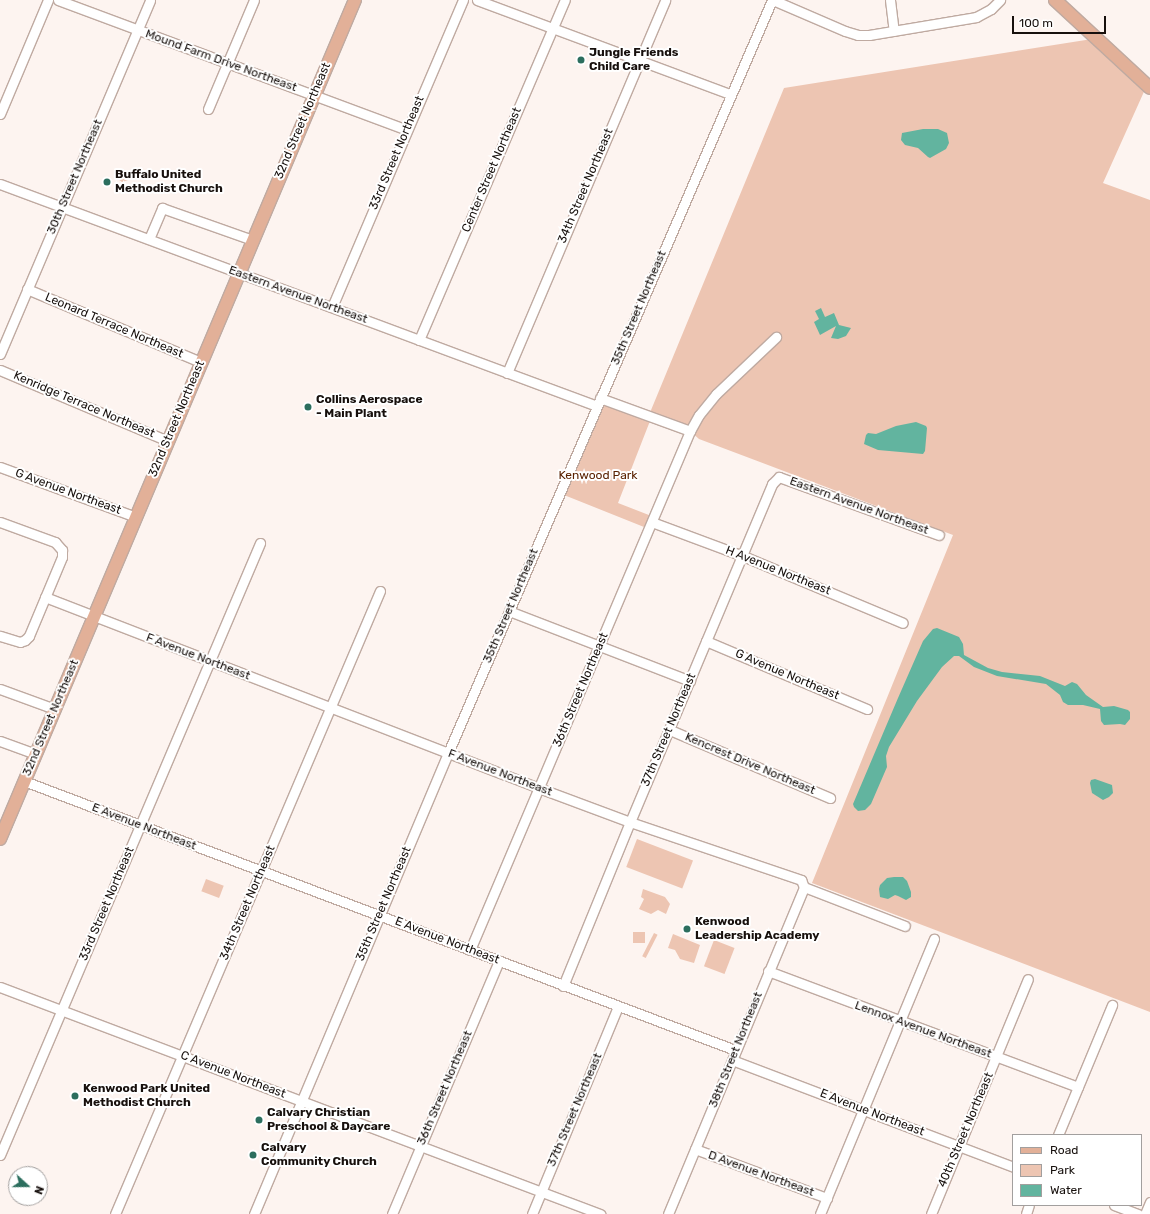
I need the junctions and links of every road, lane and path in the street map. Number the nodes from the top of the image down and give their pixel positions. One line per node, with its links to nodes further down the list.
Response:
1 (48, 0): 23 (street)
2 (58, 0): 15 (street, Mound Farm Drive Northeast)
3 (150, 0): 15 (street, 30th Street Northeast)
4 (254, 0): 18 (street)
5 (355, 0): 21 (main road, 32nd Street Northeast)
6 (463, 0): 24 (street, 33rd Street Northeast)
7 (477, 0): 14 (street)
8 (565, 0): 14 (street, Center Street Northeast)
9 (665, 0): 17 (street, 34th Street Northeast)
10 (772, 0): 16 (street); 20 (street, 35th Street Northeast)
11 (890, 0): 16 (street)
12 (1000, 0): 16 (street)
13 (1055, 0): 19 (main road)
14 (553, 28): 17 (street); 33 (street, Center Street Northeast)
15 (137, 30): 18 (street, Mound Farm Drive Northeast); 26 (street, 30th Street Northeast)
16 (894, 31)
17 (639, 61): 20 (street); 37 (street, 34th Street Northeast)
18 (227, 62): 21 (street, Mound Farm Drive Northeast); 22 (street)
19 (1150, 88)
20 (730, 94): 38 (street, 35th Street Northeast)
21 (314, 95): 24 (street, Mound Farm Drive Northeast); 28 (main road, 32nd Street Northeast)
22 (208, 109)
23 (0, 114)
24 (407, 130): 31 (street, 33rd Street Northeast)
25 (0, 184): 26 (street, Eastern Avenue Northeast)
26 (62, 207): 27 (street, Eastern Avenue Northeast); 30 (street, 30th Street Northeast)
27 (149, 239): 28 (street); 29 (street, Eastern Avenue Northeast)
28 (253, 240): 29 (main road, 32nd Street Northeast)
29 (239, 273): 31 (street, Eastern Avenue Northeast); 35 (main road, 32nd Street Northeast)
30 (28, 289): 34 (street, 30th Street Northeast); 35 (street, Leonard Terrace Northeast)
31 (332, 307): 33 (street, Eastern Avenue Northeast)
32 (776, 337): 39 (street, 36th Street Northeast)
33 (419, 340): 37 (street, Eastern Avenue Northeast)
34 (0, 354)
35 (201, 362): 40 (main road, 32nd Street Northeast)
36 (0, 370): 40 (street, Kenridge Terrace Northeast)
37 (507, 373): 38 (street, Eastern Avenue Northeast)
38 (599, 402): 39 (street, Eastern Avenue Northeast); 51 (street, 35th Street Northeast)
39 (690, 431): 45 (street, 36th Street Northeast)
40 (168, 441): 43 (main road, 32nd Street Northeast)
41 (0, 467): 43 (street, G Avenue Northeast)
42 (779, 477): 46 (street, Eastern Avenue Northeast); 48 (street, 37th Street Northeast)
43 (136, 517): 52 (main road, 32nd Street Northeast)
44 (0, 522): 50 (street)
45 (652, 522): 48 (street, H Avenue Northeast); 56 (street, 36th Street Northeast)
46 (939, 535)
47 (260, 543): 57 (street, 33rd Street Northeast)
48 (743, 556): 53 (street, H Avenue Northeast); 55 (street, 37th Street Northeast)
49 (380, 591): 60 (street, 34th Street Northeast)
50 (45, 597): 52 (street, F Avenue Northeast); 54 (street)
51 (509, 612): 56 (street); 65 (street, 35th Street Northeast)
52 (94, 617): 57 (street, F Avenue Northeast); 61 (main road, 32nd Street Northeast)
53 (903, 623)
54 (0, 636)
55 (706, 641): 58 (street, 37th Street Northeast); 62 (street, G Avenue Northeast)
56 (600, 646): 58 (street); 68 (street, 36th Street Northeast)
57 (210, 662): 60 (street, F Avenue Northeast); 71 (street, 33rd Street Northeast)
58 (690, 681): 63 (street, 37th Street Northeast)
59 (0, 689): 61 (street)
60 (330, 708): 65 (street, F Avenue Northeast); 73 (street, 34th Street Northeast)
61 (55, 709): 66 (main road, 32nd Street Northeast)
62 (867, 709)
63 (670, 730): 69 (street, Kencrest Drive Northeast); 70 (street, 37th Street Northeast)
64 (0, 741): 66 (street)
65 (448, 753): 68 (street, F Avenue Northeast); 75 (street, 35th Street Northeast)
66 (36, 754): 67 (main road, 32nd Street Northeast)
67 (24, 781): 71 (street, E Avenue Northeast); 72 (main road, 32nd Street Northeast)
68 (539, 788): 70 (street, F Avenue Northeast); 78 (street, 36th Street Northeast)
69 (830, 798)
70 (630, 822): 74 (street, F Avenue Northeast); 82 (street, 37th Street Northeast)
71 (140, 825): 73 (street, E Avenue Northeast); 86 (street, 33rd Street Northeast)
72 (0, 839)
73 (261, 871): 75 (street, E Avenue Northeast); 89 (street, 34th Street Northeast)
74 (804, 887): 76 (street, F Avenue Northeast); 80 (street, 38th Street Northeast)
75 (379, 916): 78 (street, E Avenue Northeast); 93 (street, 35th Street Northeast)
76 (905, 926)
77 (934, 939): 87 (street)
78 (470, 950): 79 (street, E Avenue Northeast)
79 (499, 961): 82 (street, E Avenue Northeast); 96 (street, 36th Street Northeast)
80 (768, 972): 87 (street, Lennox Avenue Northeast); 88 (street, 38th Street Northeast)
81 (1028, 979): 90 (street, 40th Street Northeast)
82 (563, 986): 85 (street, E Avenue Northeast)
83 (0, 987): 86 (street, C Avenue Northeast)
84 (1112, 1005): 92 (street)
85 (618, 1006): 88 (street, E Avenue Northeast); 101 (street, 37th Street Northeast)
86 (62, 1010): 89 (street, C Avenue Northeast); 99 (street, 33rd Street Northeast)
87 (900, 1022): 90 (street, Lennox Avenue Northeast); 94 (street)
88 (735, 1050): 91 (street, 38th Street Northeast)
89 (183, 1056): 93 (street, C Avenue Northeast); 105 (street, 34th Street Northeast)
90 (996, 1057): 92 (street, Lennox Avenue Northeast); 97 (street, 40th Street Northeast)
91 (732, 1060): 94 (street, E Avenue Northeast); 98 (street, 38th Street Northeast)
92 (1078, 1088): 95 (street)
93 (301, 1102): 96 (street, C Avenue Northeast); 106 (street, 35th Street Northeast)
94 (863, 1110): 97 (street, E Avenue Northeast); 102 (street)
95 (1058, 1134)
96 (420, 1146): 101 (street, C Avenue Northeast); 107 (street, 36th Street Northeast)
97 (959, 1146): 100 (street, E Avenue Northeast); 112 (street, 40th Street Northeast)
98 (695, 1149): 102 (street, D Avenue Northeast); 110 (street, 38th Street Northeast)
99 (0, 1155)
100 (1012, 1167)
101 (541, 1192): 108 (street, 37th Street Northeast); 109 (street, C Avenue Northeast)
102 (827, 1198): 111 (street)
103 (1150, 1202): 114 (street)
104 (1117, 1206): 113 (street)
105 (115, 1214)
106 (254, 1214)
107 (392, 1214)
108 (532, 1214)
109 (600, 1214)
110 (668, 1214)
111 (820, 1214)
112 (931, 1214)
113 (1138, 1214)
114 (1145, 1214)

